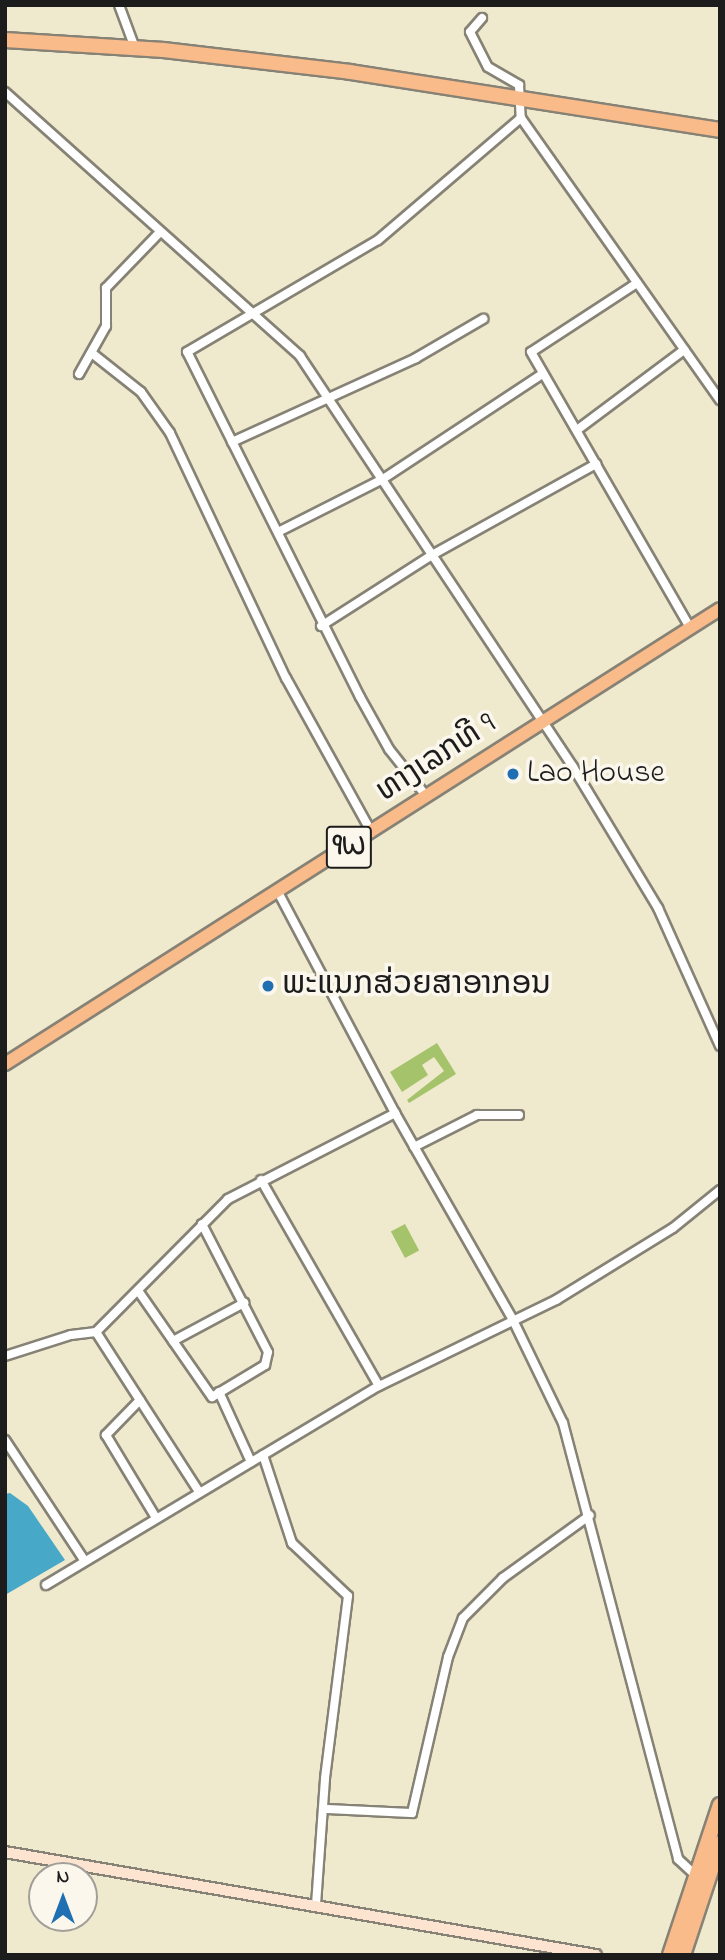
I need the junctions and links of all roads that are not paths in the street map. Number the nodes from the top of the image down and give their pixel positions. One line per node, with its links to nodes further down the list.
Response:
1 (119, 5): 6 (street)
2 (482, 18): 8 (street)
3 (5, 40): 4 (highway)
4 (38, 41): 5 (street); 6 (highway)
5 (5, 46)
6 (135, 47): 8 (highway)
7 (6, 93): 11 (street)
8 (522, 101): 9 (street); 10 (highway)
9 (520, 118): 12 (street); 13 (street)
10 (720, 130)
11 (160, 232): 13 (street); 16 (street)
12 (636, 283): 15 (street); 18 (street)
13 (254, 312): 19 (street); 22 (street)
14 (484, 319): 19 (street)
15 (684, 350): 20 (street); 21 (street)
16 (93, 355): 17 (street); 32 (street)
17 (79, 374)
18 (542, 374): 21 (street); 24 (street)
19 (328, 395): 22 (street); 24 (street)
20 (720, 400)
21 (577, 430): 23 (street)
22 (232, 442): 25 (street)
23 (596, 464): 26 (street); 29 (street)
24 (383, 479): 25 (street); 26 (street)
25 (280, 531): 28 (street)
26 (432, 555): 28 (street); 30 (street)
27 (720, 609): 29 (main road, ທາງເລກທີ 9 / 9W)
28 (321, 625): 31 (street)
29 (690, 627): 30 (main road, ທາງເລກທີ 9 / 9W)
30 (542, 721): 31 (main road, ທາງເລກທີ 9 / 9W); 34 (street)
31 (427, 797): 32 (main road, ທາງເລກທີ 9 / 9W)
32 (372, 833): 33 (main road, ທາງເລກທີ 9 / 9W)
33 (278, 892): 35 (main road, ທາງເລກທີ 9 / 9W); 36 (street)
34 (720, 1045)
35 (5, 1064)
36 (395, 1113): 38 (street); 39 (street)
37 (519, 1115): 38 (street)
38 (414, 1147): 44 (street)
39 (261, 1180): 41 (street); 48 (street)
40 (720, 1190): 44 (street)
41 (202, 1224): 42 (street); 43 (street)
42 (139, 1292): 45 (street); 46 (street)
43 (244, 1303): 46 (street); 49 (street)
44 (513, 1320): 48 (street); 55 (street)
45 (96, 1332): 47 (street); 50 (street)
46 (173, 1341): 49 (street)
47 (5, 1356)
48 (379, 1387): 52 (street)
49 (219, 1392): 53 (street)
50 (140, 1399): 54 (street); 56 (street)
51 (5, 1440): 57 (street)
52 (263, 1455): 53 (street); 60 (street)
53 (251, 1462): 54 (street)
54 (200, 1492): 56 (street)
55 (590, 1515): 60 (street); 63 (street)
56 (156, 1518): 57 (street)
57 (84, 1560): 58 (street)
58 (46, 1585)
59 (720, 1805): 63 (highway)
60 (326, 1809): 64 (street)
61 (720, 1843): 67 (highway)
62 (5, 1852): 64 (street)
63 (696, 1876): 66 (highway)
64 (316, 1906): 65 (street)
65 (596, 1955)
66 (670, 1955)
67 (683, 1955)

